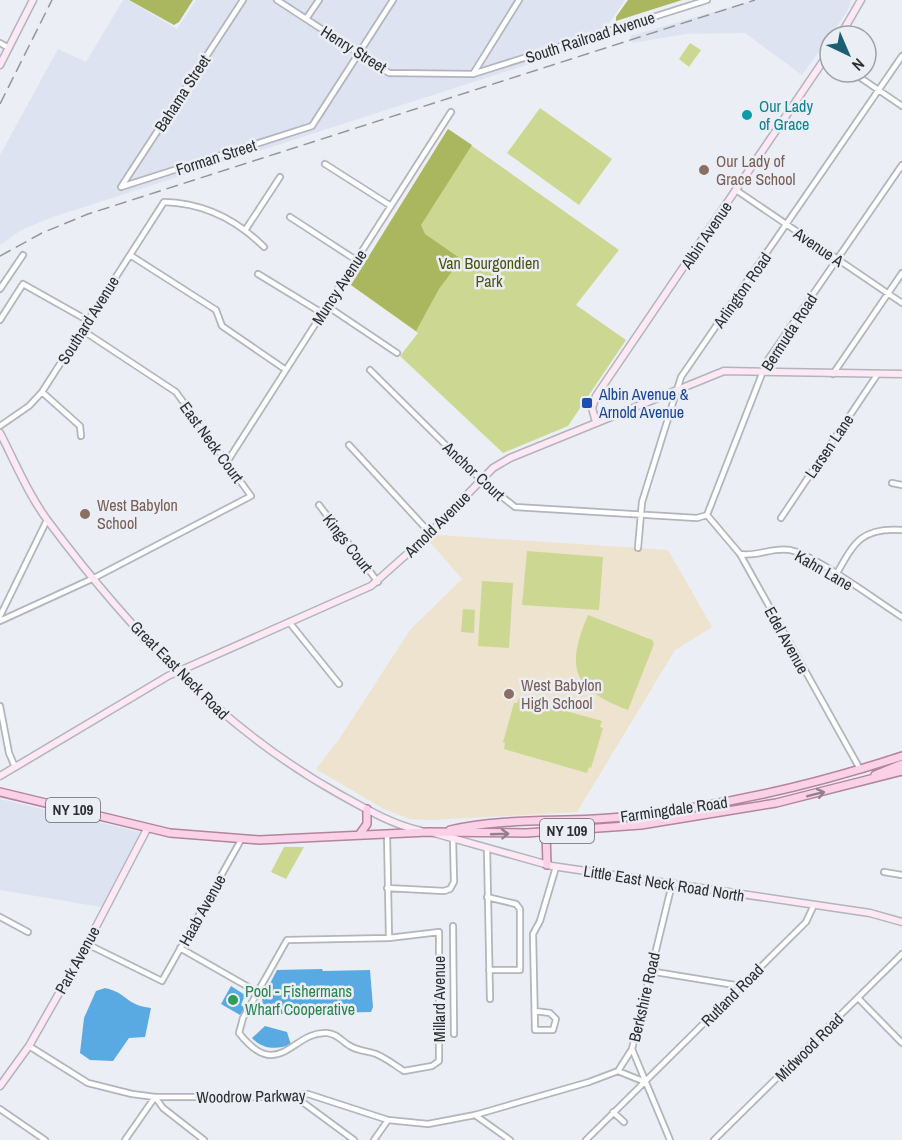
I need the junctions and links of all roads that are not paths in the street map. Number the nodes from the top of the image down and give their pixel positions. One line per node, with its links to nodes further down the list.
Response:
1 (33, 0): 12 (street)
2 (243, 0): 25 (street, Bahama Street)
3 (277, 0): 9 (street, Henry Street)
4 (319, 0): 9 (street)
5 (393, 0): 13 (street)
6 (519, 0): 17 (street)
7 (707, 0): 17 (street, South Railroad Avenue)
8 (861, 0): 10 (street)
9 (306, 19): 13 (street, Henry Street)
10 (847, 24)
11 (0, 43): 12 (street)
12 (9, 48): 15 (street)
13 (359, 53): 17 (street, Henry Street); 25 (street, Forman Street)
14 (902, 56): 19 (street, Arlington Road)
15 (0, 65)
16 (818, 70): 26 (street, Albin Avenue)
17 (473, 75)
18 (870, 84): 19 (street)
19 (879, 90): 20 (street); 29 (street, Arlington Road)
20 (902, 106)
21 (451, 112): 27 (street, Muncy Avenue)
22 (325, 164): 27 (street)
23 (902, 165): 35 (street, Bermuda Road)
24 (280, 177): 30 (street)
25 (121, 187)
26 (736, 190): 29 (street, Avenue A); 55 (street, Albin Avenue)
27 (391, 206): 34 (street, Muncy Avenue)
28 (290, 217): 34 (street)
29 (787, 225): 35 (street, Avenue A); 53 (street, Arlington Road)
30 (246, 229): 31 (street); 33 (street, Southard Avenue)
31 (264, 247)
32 (23, 255): 38 (street)
33 (130, 255): 44 (street, Southard Avenue); 47 (street)
34 (356, 260): 41 (street, Muncy Avenue)
35 (837, 260): 39 (street, Avenue A); 49 (street, Bermuda Road)
36 (902, 273): 39 (street)
37 (258, 274): 42 (street)
38 (0, 290)
39 (888, 294): 40 (street, Avenue A); 50 (street)
40 (902, 303)
41 (327, 306): 42 (street, Muncy Avenue); 46 (street)
42 (322, 314): 47 (street, Muncy Avenue)
43 (0, 320): 44 (street)
44 (87, 320): 45 (street, Southard Avenue)
45 (82, 330): 54 (street, Southard Avenue); 60 (street, East Neck Court)
46 (397, 353)
47 (286, 370): 60 (street, Muncy Avenue)
48 (370, 370): 61 (street, Anchor Court)
49 (763, 372): 50 (street, Arnold Avenue); 53 (street, Arnold Avenue); 65 (street, Bermuda Road)
50 (833, 374): 52 (street, Arnold Avenue)
51 (902, 374): 52 (street, Arnold Avenue)
52 (877, 375): 67 (street, Larsen Lane)
53 (677, 389): 55 (street, Arnold Avenue); 66 (street, Arlington Road)
54 (42, 392): 56 (street, Southard Avenue); 58 (street)
55 (596, 422): 61 (street, Arnold Avenue)
56 (0, 426)
57 (0, 433): 68 (street, Great East Neck Road)
58 (81, 436)
59 (349, 445): 70 (street)
60 (227, 462): 74 (street, East Neck Court)
61 (481, 480): 66 (street, Anchor Court); 70 (street, Arnold Avenue)
62 (892, 483): 63 (street)
63 (902, 485)
64 (319, 505): 75 (street, Kings Court)
65 (706, 515): 66 (street, Anchor Court); 72 (street, Edel Avenue)
66 (640, 516): 71 (street, Arlington Road)
67 (780, 518)
68 (47, 520): 74 (street, Great East Neck Road); 76 (street)
69 (902, 530): 73 (street)
70 (430, 533): 75 (street, Arnold Avenue)
71 (638, 548)
72 (740, 554): 73 (street, Kahn Lane); 86 (street, Edel Avenue)
73 (836, 575): 77 (street, Kahn Lane)
74 (94, 579): 78 (street); 80 (street, Great East Neck Road)
75 (378, 582): 79 (street, Arnold Avenue)
76 (0, 616)
77 (902, 617)
78 (0, 621)
79 (289, 622): 80 (street, Arnold Avenue); 81 (street)
80 (179, 671): 85 (street, Arnold Avenue); 91 (street, Great East Neck Road)
81 (339, 684)
82 (0, 706): 85 (street)
83 (902, 756): 86 (main road, Farmingdale Road / NY 109)
84 (902, 764): 89 (main road)
85 (15, 767): 88 (street, Arnold Avenue)
86 (860, 769): 94 (main road, Farmingdale Road / NY 109)
87 (902, 771): 89 (main road, Farmingdale Road / NY 109)
88 (0, 776)
89 (863, 782): 95 (main road, Farmingdale Road / NY 109, one-way to 89)
90 (0, 792): 92 (main road, NY 109)
91 (367, 809): 93 (street, Great East Neck Road); 97 (main road)
92 (147, 829): 99 (main road, NY 109); 114 (street, Park Avenue)
93 (428, 832): 94 (main road, Farmingdale Road / NY 109); 96 (main road, NY 109); 98 (street, Little East Neck Road North)
94 (442, 832): 95 (main road, Farmingdale Road / NY 109, one-way to 95)
95 (546, 832): 101 (main road)
96 (387, 834): 97 (main road, NY 109); 106 (street)
97 (359, 835): 99 (main road, NY 109)
98 (453, 838): 100 (street, Little East Neck Road North); 106 (street)
99 (241, 840): 115 (street, Haab Avenue)
100 (487, 848): 101 (street, Little East Neck Road North); 107 (street)
101 (547, 865): 102 (street, Little East Neck Road North)
102 (556, 867): 105 (street, Little East Neck Road North); 123 (street)
103 (884, 872): 104 (street)
104 (902, 875)
105 (672, 884): 108 (street, Little East Neck Road North); 118 (street, Berkshire Road)
106 (387, 888): 113 (street)
107 (487, 897): 117 (street); 117 (street)
108 (814, 905): 110 (street, Little East Neck Road North); 119 (street, Rutland Road)
109 (0, 917): 112 (street)
110 (902, 922)
111 (453, 926): 124 (street)
112 (28, 932)
113 (389, 938): 120 (street, Millard Avenue); 120 (street, Millard Avenue)
114 (87, 944): 115 (street, Haab Avenue); 126 (street, Park Avenue)
115 (180, 948): 120 (street)
116 (902, 954): 121 (street, Midwood Road)
117 (489, 970): 122 (street)
118 (649, 971): 119 (street); 127 (street, Berkshire Road)
119 (742, 986): 129 (street, Rutland Road)
120 (257, 992)
121 (858, 998): 125 (street); 146 (street, Midwood Road)
122 (490, 999)
123 (535, 1011): 123 (street)
124 (454, 1034)
125 (902, 1043)
126 (28, 1046): 130 (street, Park Avenue); 132 (street, Woodrow Parkway)
127 (632, 1049): 128 (street); 129 (street, Berkshire Road)
128 (618, 1071): 129 (street); 135 (street, Woodrow Parkway)
129 (645, 1082): 134 (street, Rutland Road); 145 (street, Berkshire Road)
130 (0, 1086)
131 (293, 1095): 132 (street, Woodrow Parkway); 136 (street, Woodrow Parkway); 141 (street)
132 (155, 1097): 139 (street); 140 (street)
133 (0, 1109): 138 (street)
134 (614, 1112): 137 (street); 144 (street, Rutland Road)
135 (475, 1115): 136 (street, Woodrow Parkway); 143 (street)
136 (388, 1120): 142 (street)
137 (624, 1122)
138 (45, 1140)
139 (125, 1140)
140 (204, 1140)
141 (354, 1140)
142 (374, 1140)
143 (510, 1140)
144 (586, 1140)
145 (670, 1140)
146 (714, 1140)

